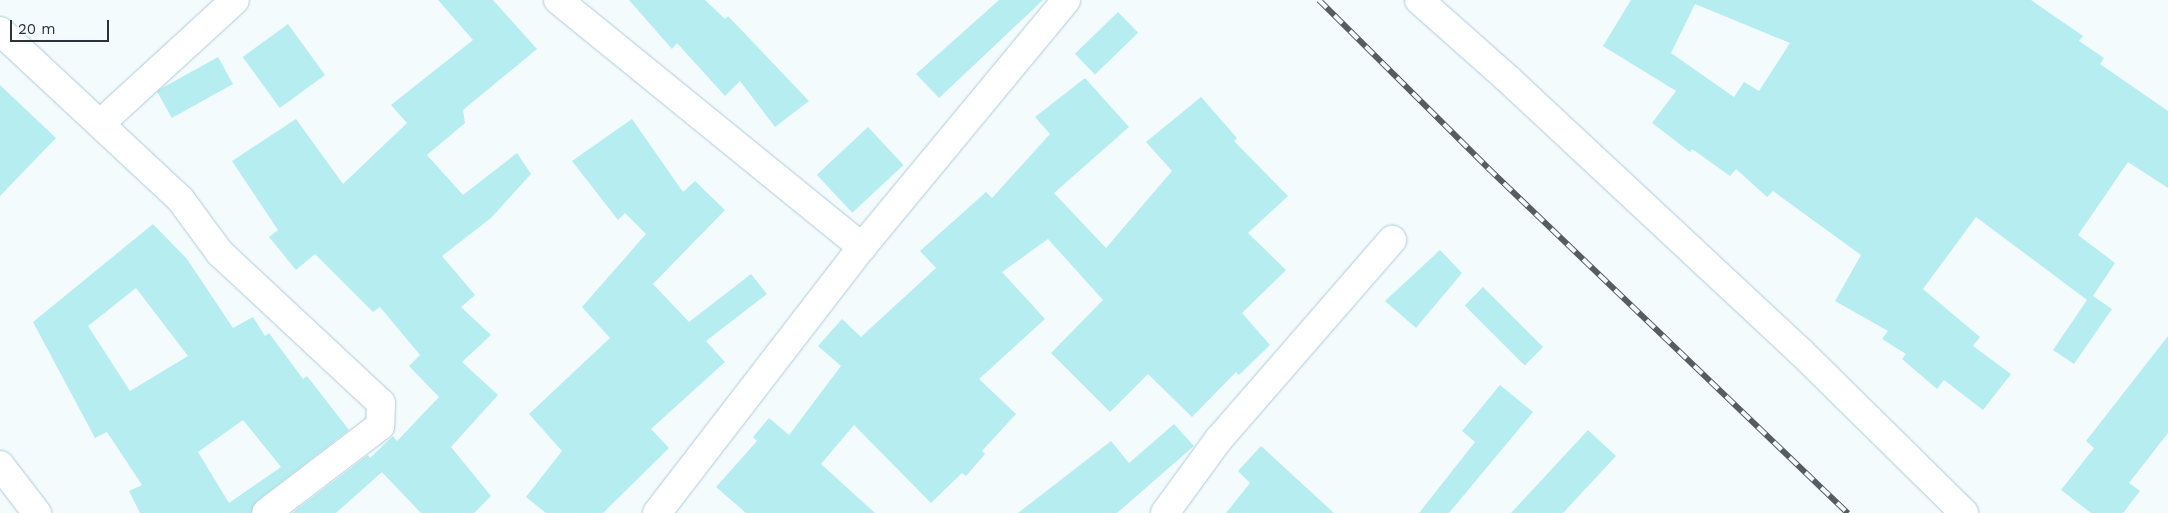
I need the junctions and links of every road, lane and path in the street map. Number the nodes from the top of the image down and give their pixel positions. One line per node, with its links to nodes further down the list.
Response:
1 (235, 0): 6 (street)
2 (558, 0): 8 (street)
3 (1066, 0): 8 (street)
4 (1418, 0): 14 (street)
5 (0, 31): 6 (street)
6 (102, 122): 11 (street)
7 (1392, 240): 13 (street)
8 (862, 247): 12 (street)
9 (0, 465): 10 (street)
10 (37, 513)
11 (266, 513)
12 (657, 513)
13 (1165, 513)
14 (1964, 513)

